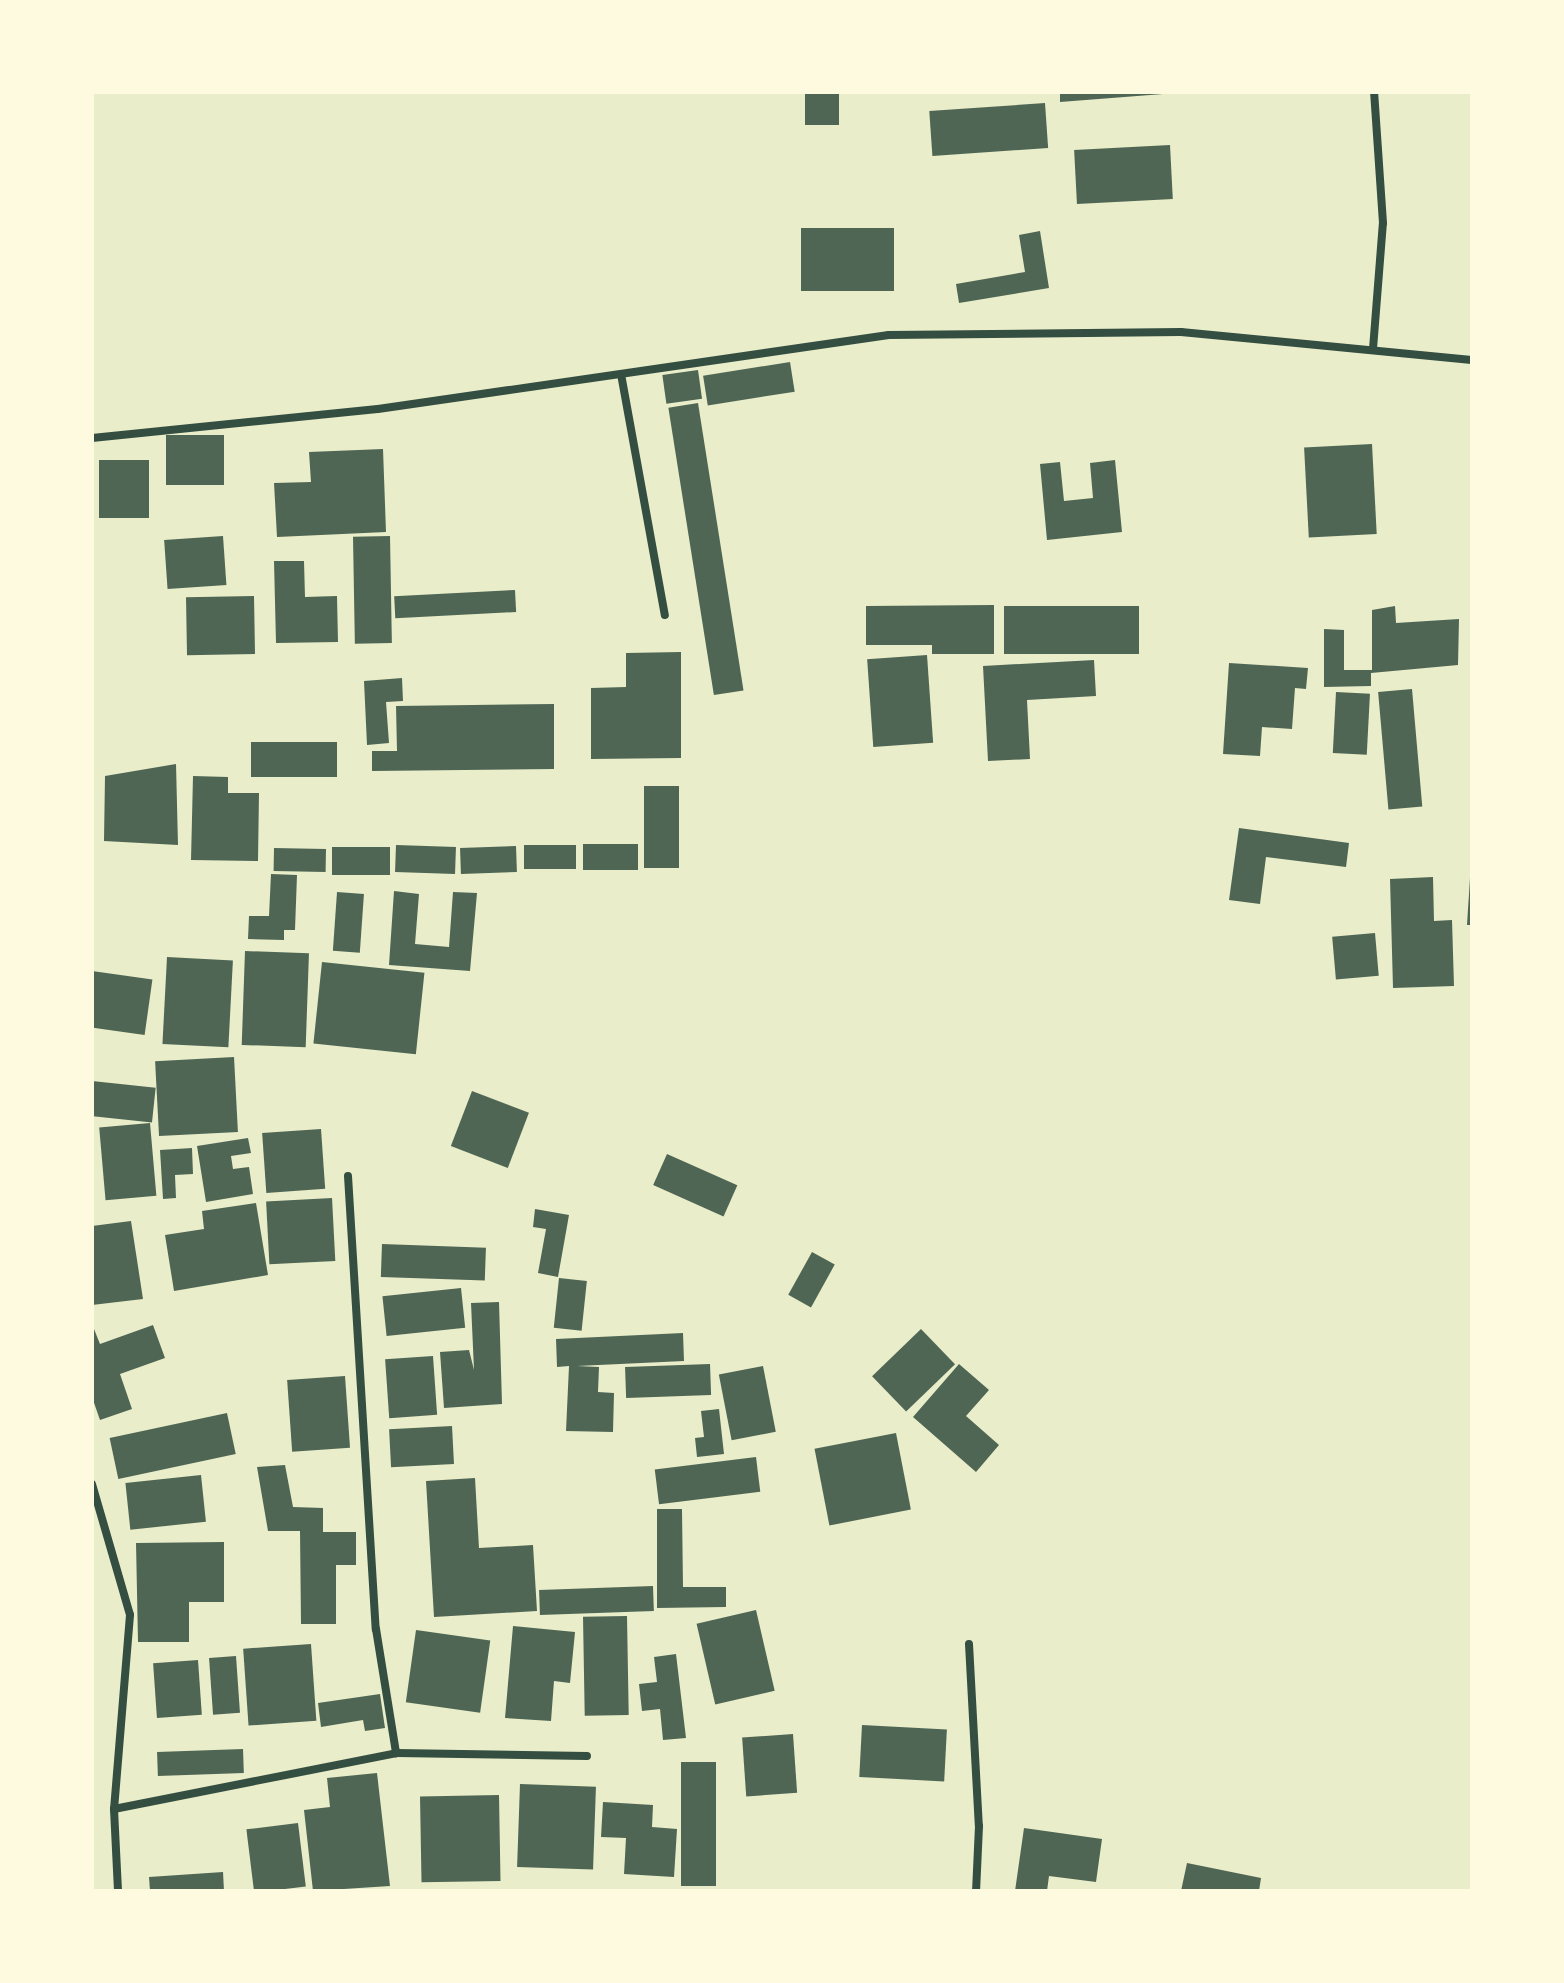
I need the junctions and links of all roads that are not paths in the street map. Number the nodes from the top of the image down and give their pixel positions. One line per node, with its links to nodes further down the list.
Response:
1 (1374, 92): 2 (street)
2 (1373, 349): 3 (street); 4 (street)
3 (1472, 360)
4 (621, 374): 5 (street); 6 (street)
5 (92, 438)
6 (665, 615)
7 (348, 1176): 10 (street)
8 (92, 1484): 12 (street)
9 (969, 1644): 14 (street)
10 (396, 1753): 11 (street); 12 (street)
11 (587, 1756)
12 (114, 1809): 13 (street)
13 (118, 1891)
14 (976, 1891)

